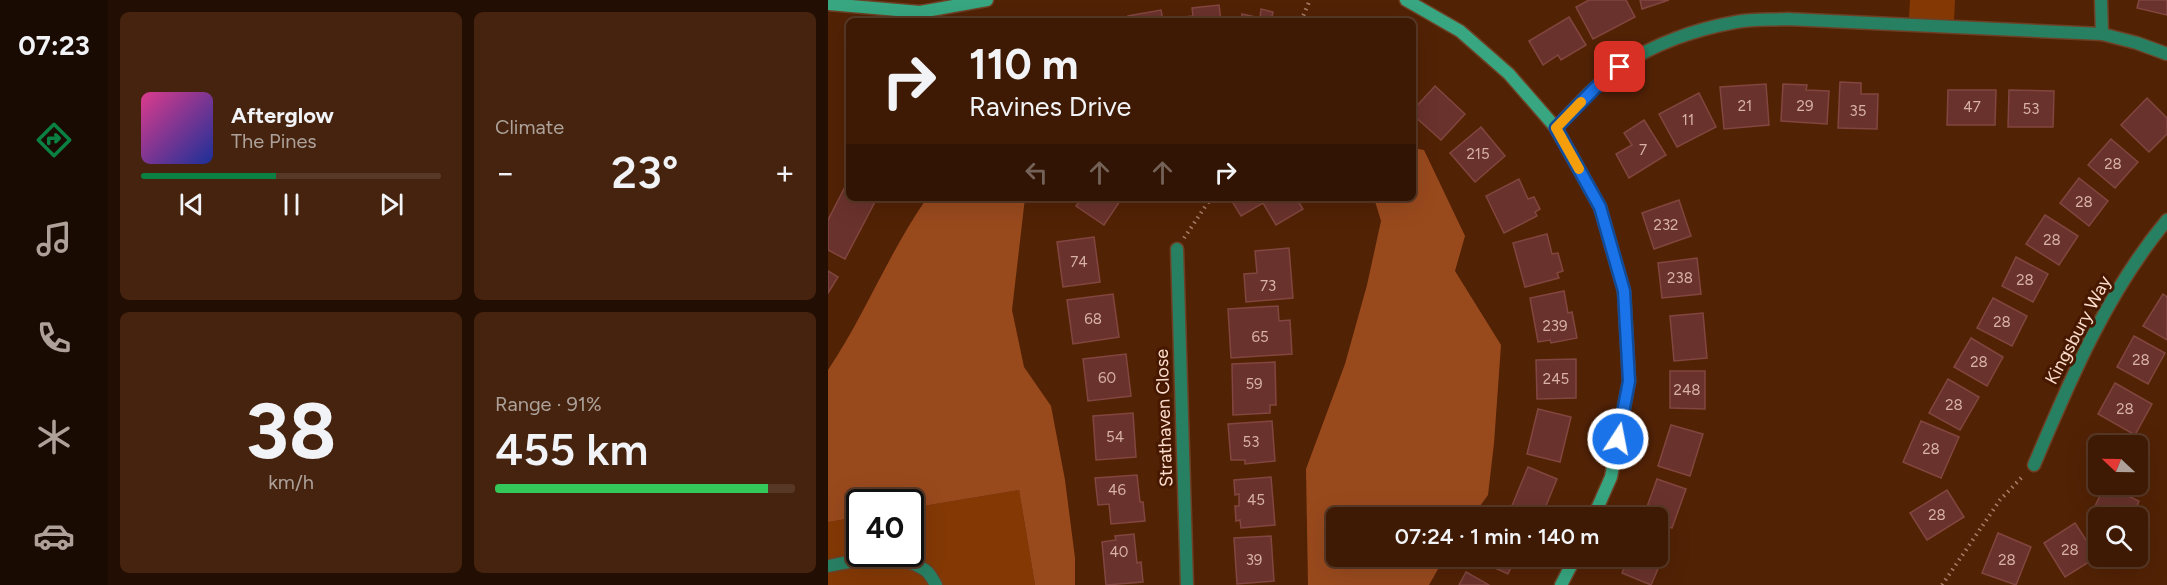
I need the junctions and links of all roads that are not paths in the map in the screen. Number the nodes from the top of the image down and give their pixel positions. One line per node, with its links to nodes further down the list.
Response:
1 (987, 0): 4 (street)
2 (1406, 0): 7 (street)
3 (2101, 0): 5 (street)
4 (828, 4)
5 (2102, 34): 6 (street); 7 (street)
6 (2167, 54)
7 (1556, 128): 11 (street)
8 (2167, 220): 10 (street, Kingsbury Way)
9 (1178, 249): 15 (street, Strathaven Close)
10 (2034, 465)
11 (1598, 507)
12 (828, 566): 14 (street)
13 (1570, 567): 16 (street)
14 (936, 585)
15 (1187, 585)
16 (1561, 585)

